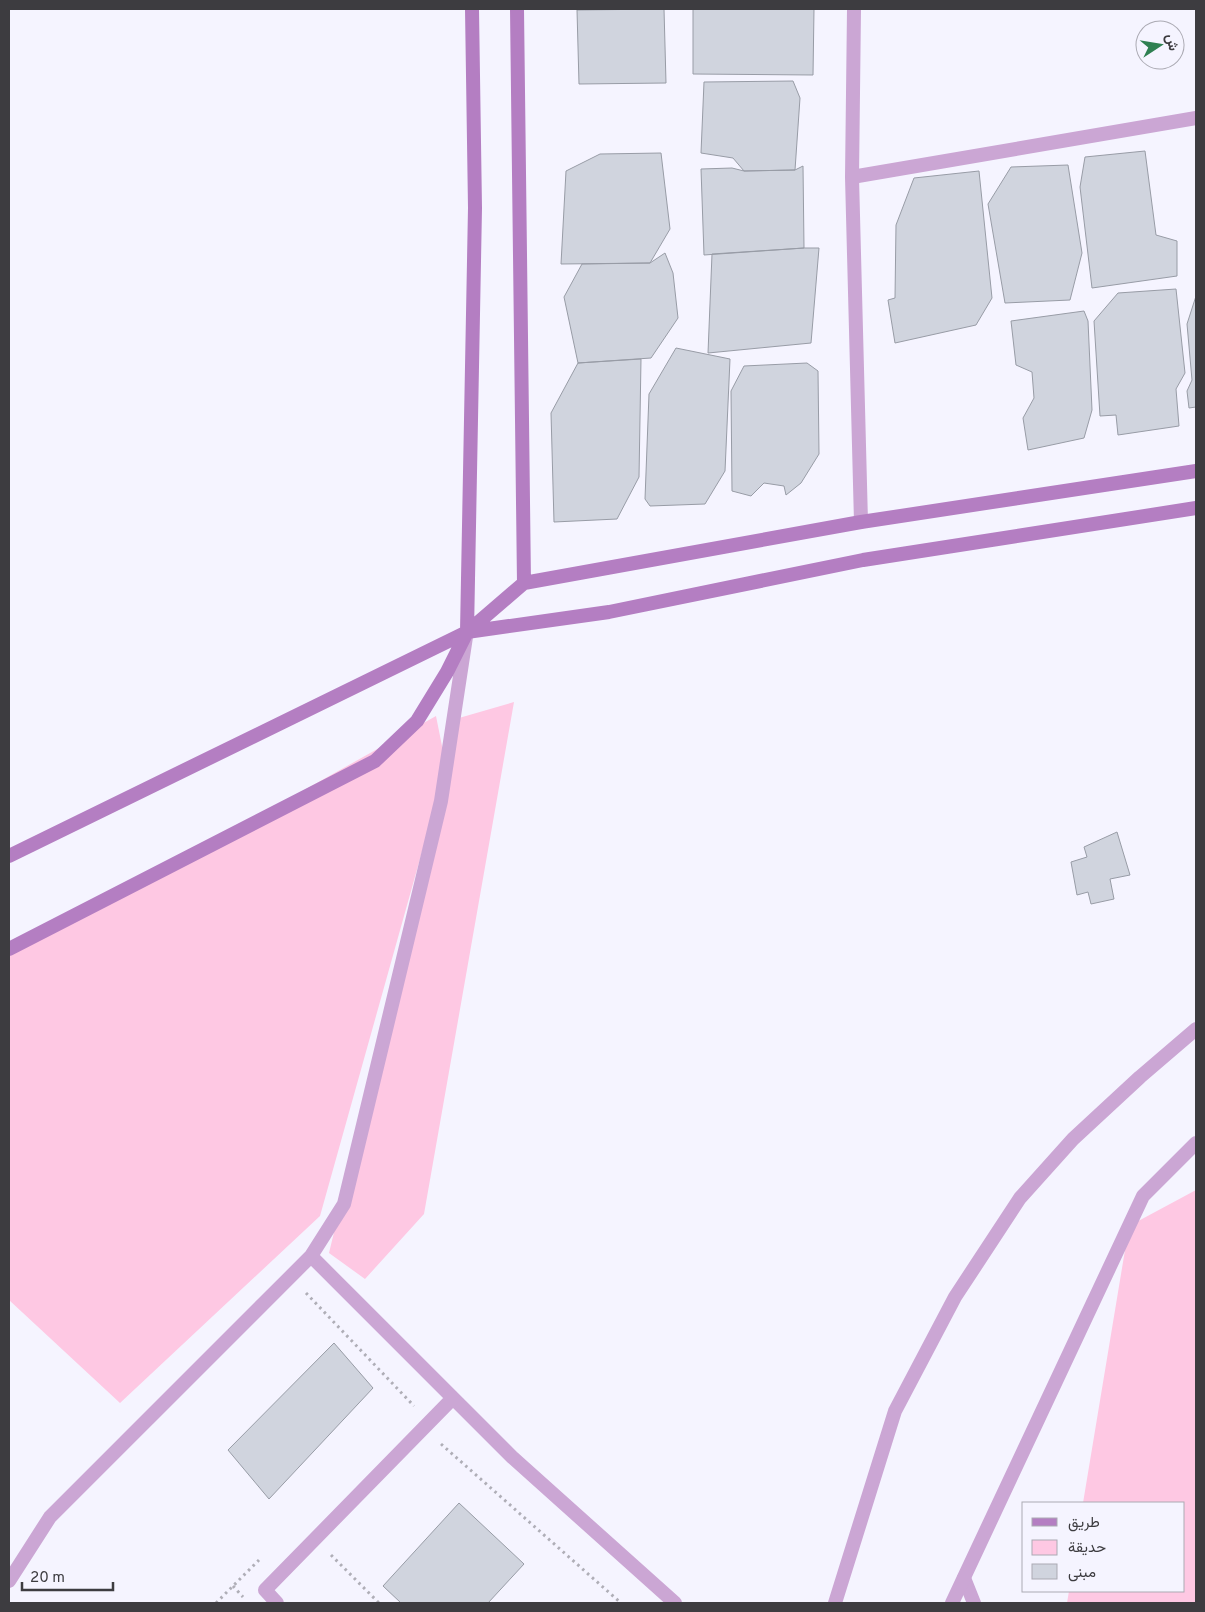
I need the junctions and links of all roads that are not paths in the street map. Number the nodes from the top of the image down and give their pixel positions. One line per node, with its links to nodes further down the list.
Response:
1 (472, 9): 10 (main road)
2 (517, 9): 9 (main road)
3 (854, 9): 5 (street)
4 (1196, 118): 5 (street)
5 (852, 176): 8 (street)
6 (1196, 471): 8 (main road)
7 (1196, 508): 10 (main road)
8 (861, 522): 9 (main road)
9 (524, 584): 10 (main road)
10 (467, 632): 11 (main road); 12 (main road); 15 (street)
11 (9, 856)
12 (9, 949)
13 (1196, 1029): 21 (street)
14 (1196, 1143): 17 (street)
15 (311, 1256): 16 (street); 18 (street)
16 (453, 1398): 19 (street); 20 (street)
17 (964, 1578): 22 (street); 23 (street)
18 (9, 1581)
19 (277, 1603)
20 (675, 1603)
21 (835, 1603)
22 (952, 1603)
23 (974, 1603)

